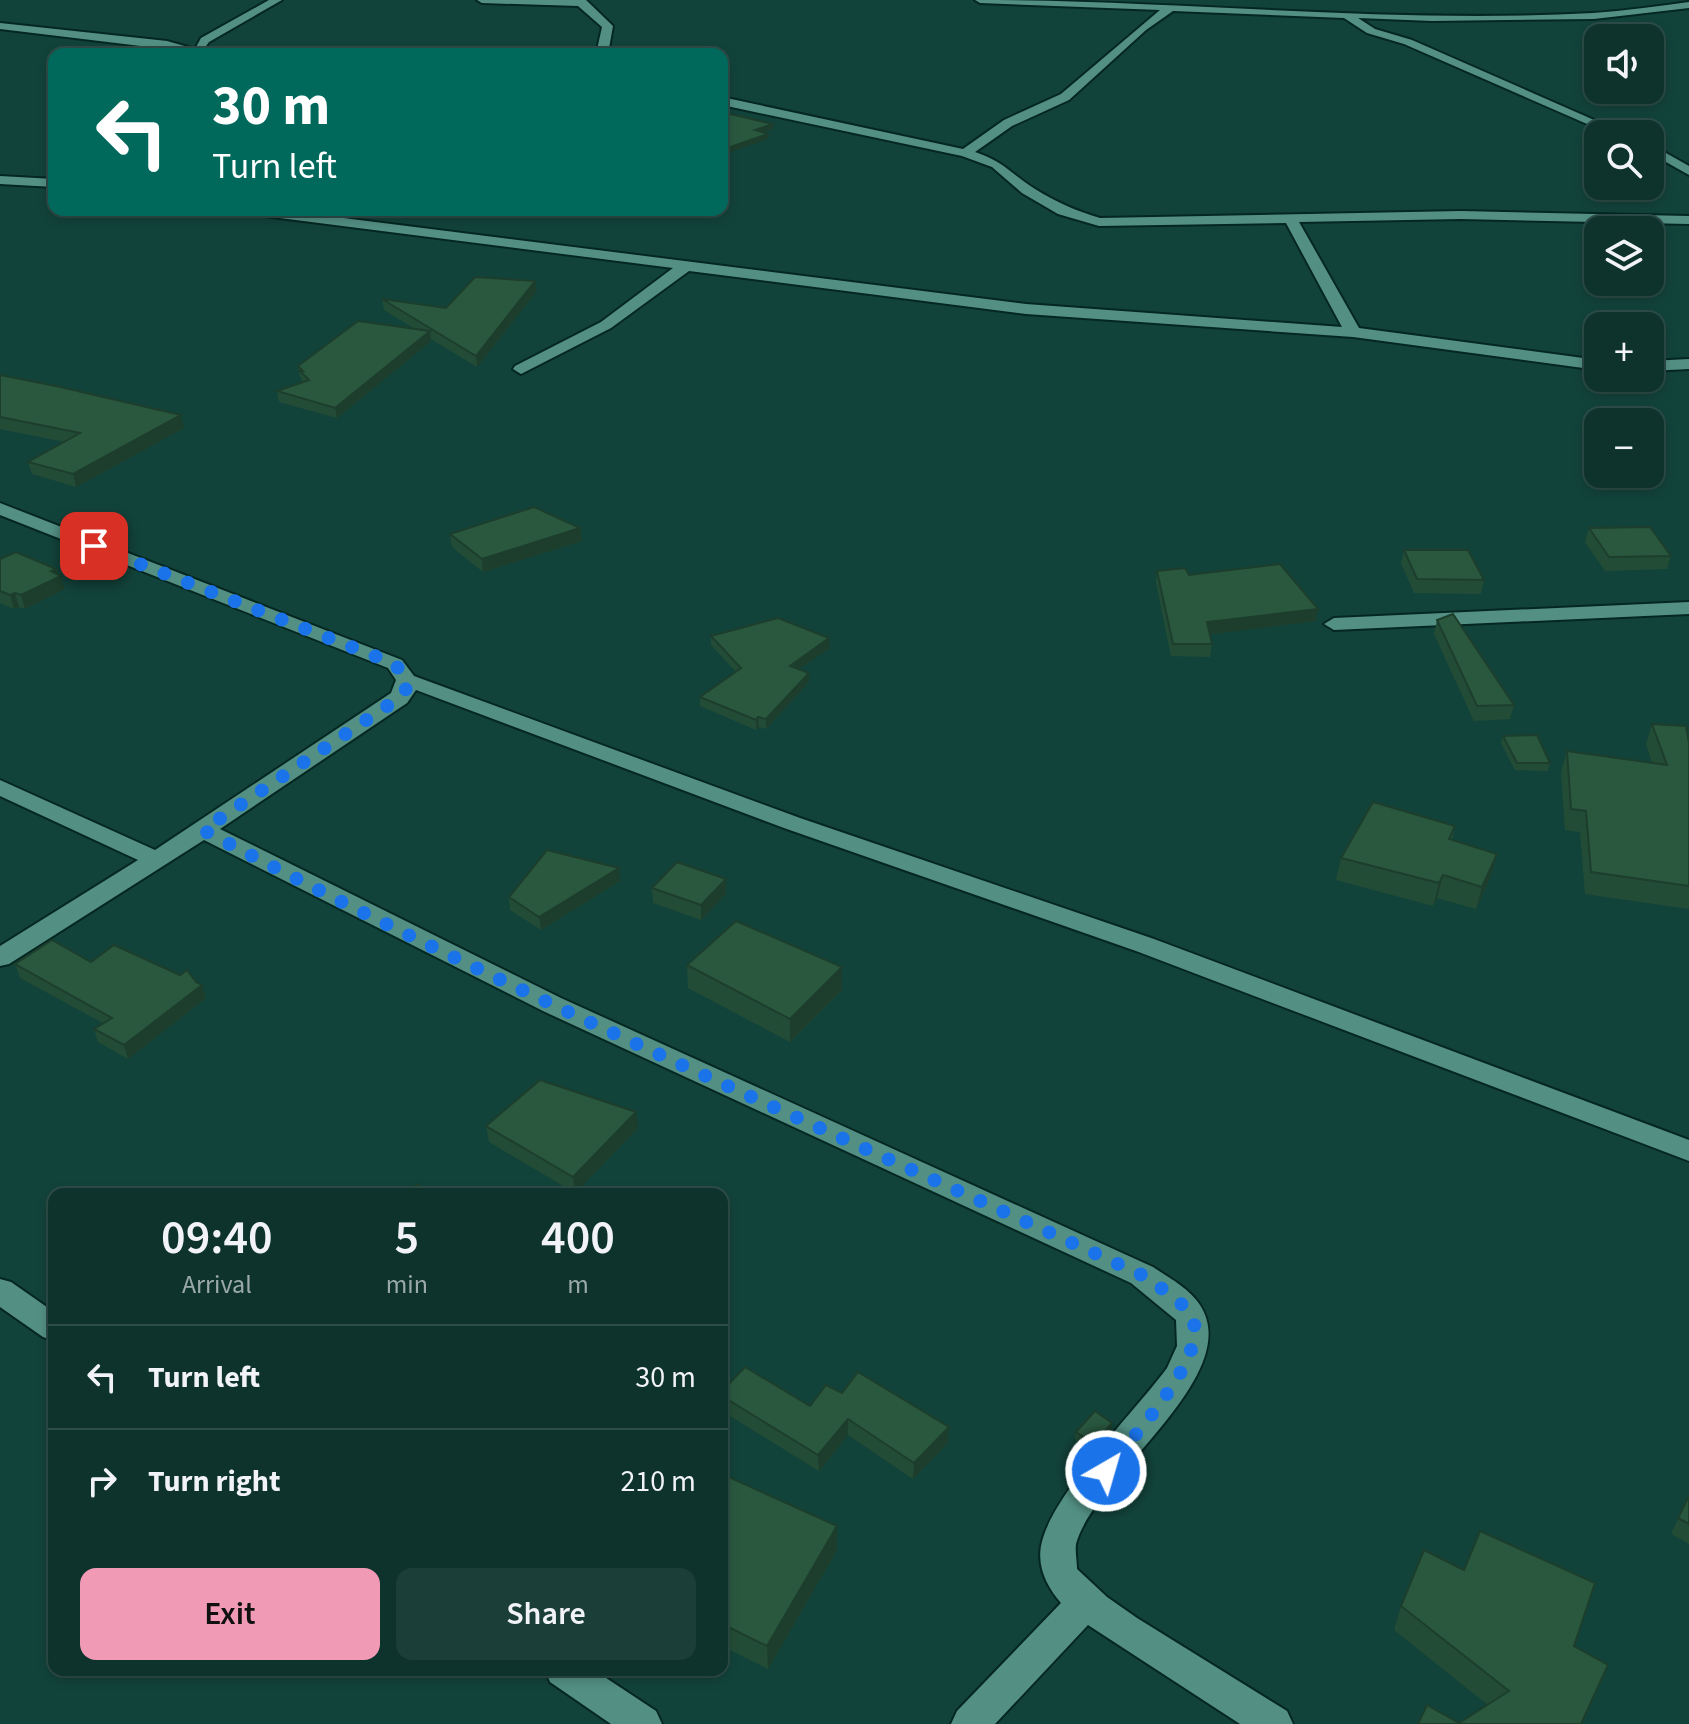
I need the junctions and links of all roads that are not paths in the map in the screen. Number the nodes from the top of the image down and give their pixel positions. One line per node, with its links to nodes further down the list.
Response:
1 (277, 0): 11 (street)
2 (482, 0): 4 (street)
3 (980, 0): 7 (street)
4 (581, 2): 12 (street)
5 (1208, 4): 7 (street); 8 (street)
6 (1689, 5): 8 (street)
7 (1170, 8): 15 (street)
8 (1347, 16): 14 (street)
9 (0, 26): 10 (street)
10 (181, 48)
11 (200, 48)
12 (602, 48)
13 (728, 102): 15 (street)
14 (1588, 120)
15 (965, 153): 21 (street)
16 (1664, 156): 17 (street)
17 (1689, 171)
18 (0, 180): 19 (street)
19 (48, 183)
20 (295, 216): 23 (street)
21 (1290, 218): 22 (street); 24 (street)
22 (1689, 220)
23 (686, 266): 24 (street); 28 (street)
24 (1353, 332): 25 (street)
25 (1584, 363)
26 (1689, 364): 27 (street)
27 (1664, 365)
28 (521, 369)
29 (3, 512): 32 (street)
30 (1689, 608): 31 (street)
31 (1334, 624)
32 (407, 680): 34 (street); 37 (street)
33 (0, 787): 35 (street)
34 (203, 830): 35 (street); 40 (street)
35 (157, 860): 36 (street)
36 (0, 958)
37 (1689, 1151)
38 (0, 1291): 39 (street)
39 (48, 1324)
40 (1086, 1602): 43 (street); 44 (street)
41 (572, 1676): 42 (street)
42 (643, 1724)
43 (970, 1724)
44 (1274, 1724)

